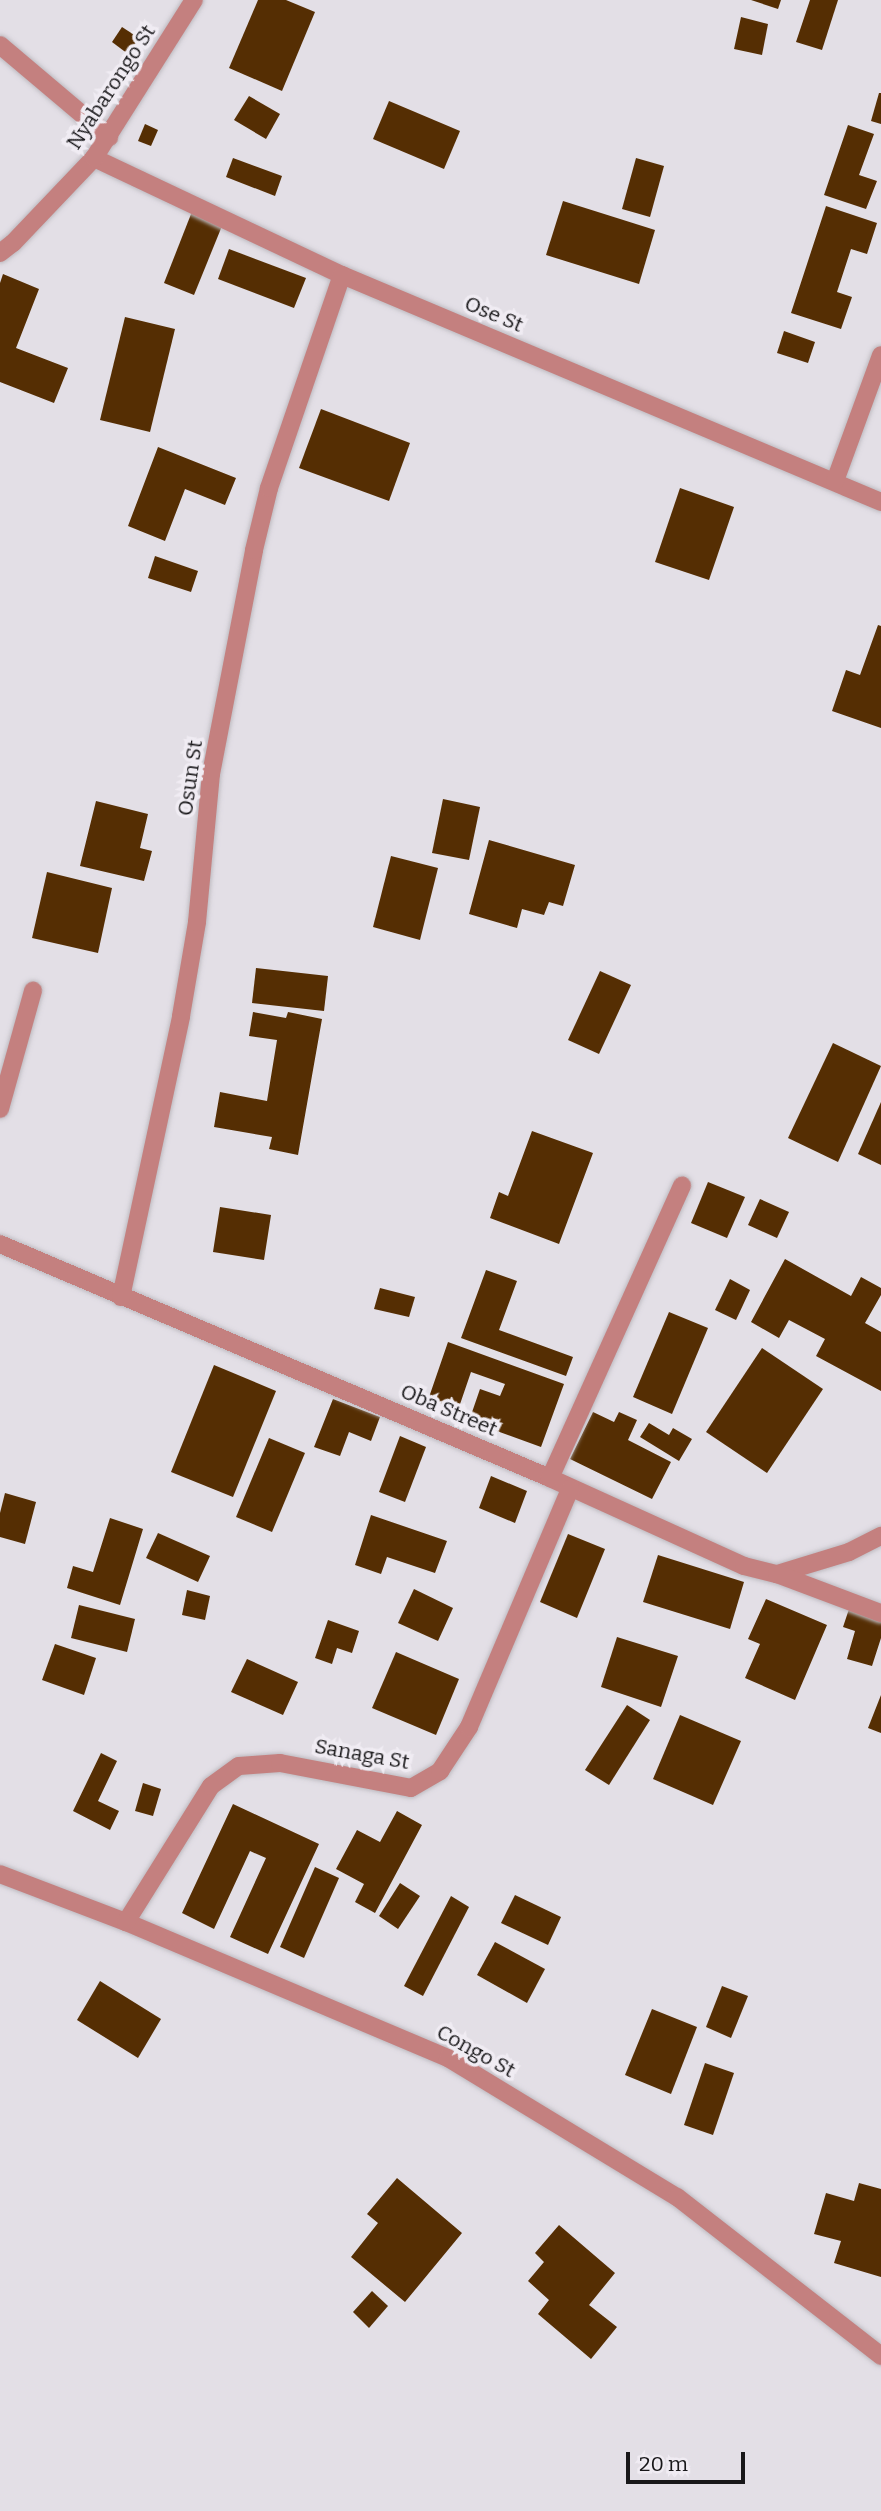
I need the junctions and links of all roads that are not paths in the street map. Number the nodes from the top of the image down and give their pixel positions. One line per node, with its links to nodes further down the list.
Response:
1 (194, 0): 3 (street, Nyabarongo St)
2 (0, 45): 3 (street)
3 (109, 137): 4 (street, Nyabarongo St)
4 (94, 158): 5 (street, Nyabarongo St); 6 (street, Ose St)
5 (0, 253)
6 (342, 275): 8 (street, Ose St); 14 (street, Osun St)
7 (881, 355): 8 (street)
8 (835, 481): 9 (street, Ose St)
9 (881, 502)
10 (33, 990): 11 (street)
11 (0, 1109)
12 (682, 1185): 15 (street)
13 (0, 1244): 14 (street, Oba Street)
14 (121, 1297): 15 (street, Oba Street)
15 (550, 1478): 16 (street, Oba Street)
16 (570, 1489): 18 (street, Oba Street); 21 (street, Sanaga St)
17 (881, 1536): 18 (street)
18 (777, 1574): 19 (street, Oba Street)
19 (881, 1613)
20 (0, 1874): 21 (street, Congo St)
21 (126, 1922): 22 (street, Congo St)
22 (881, 2356)

